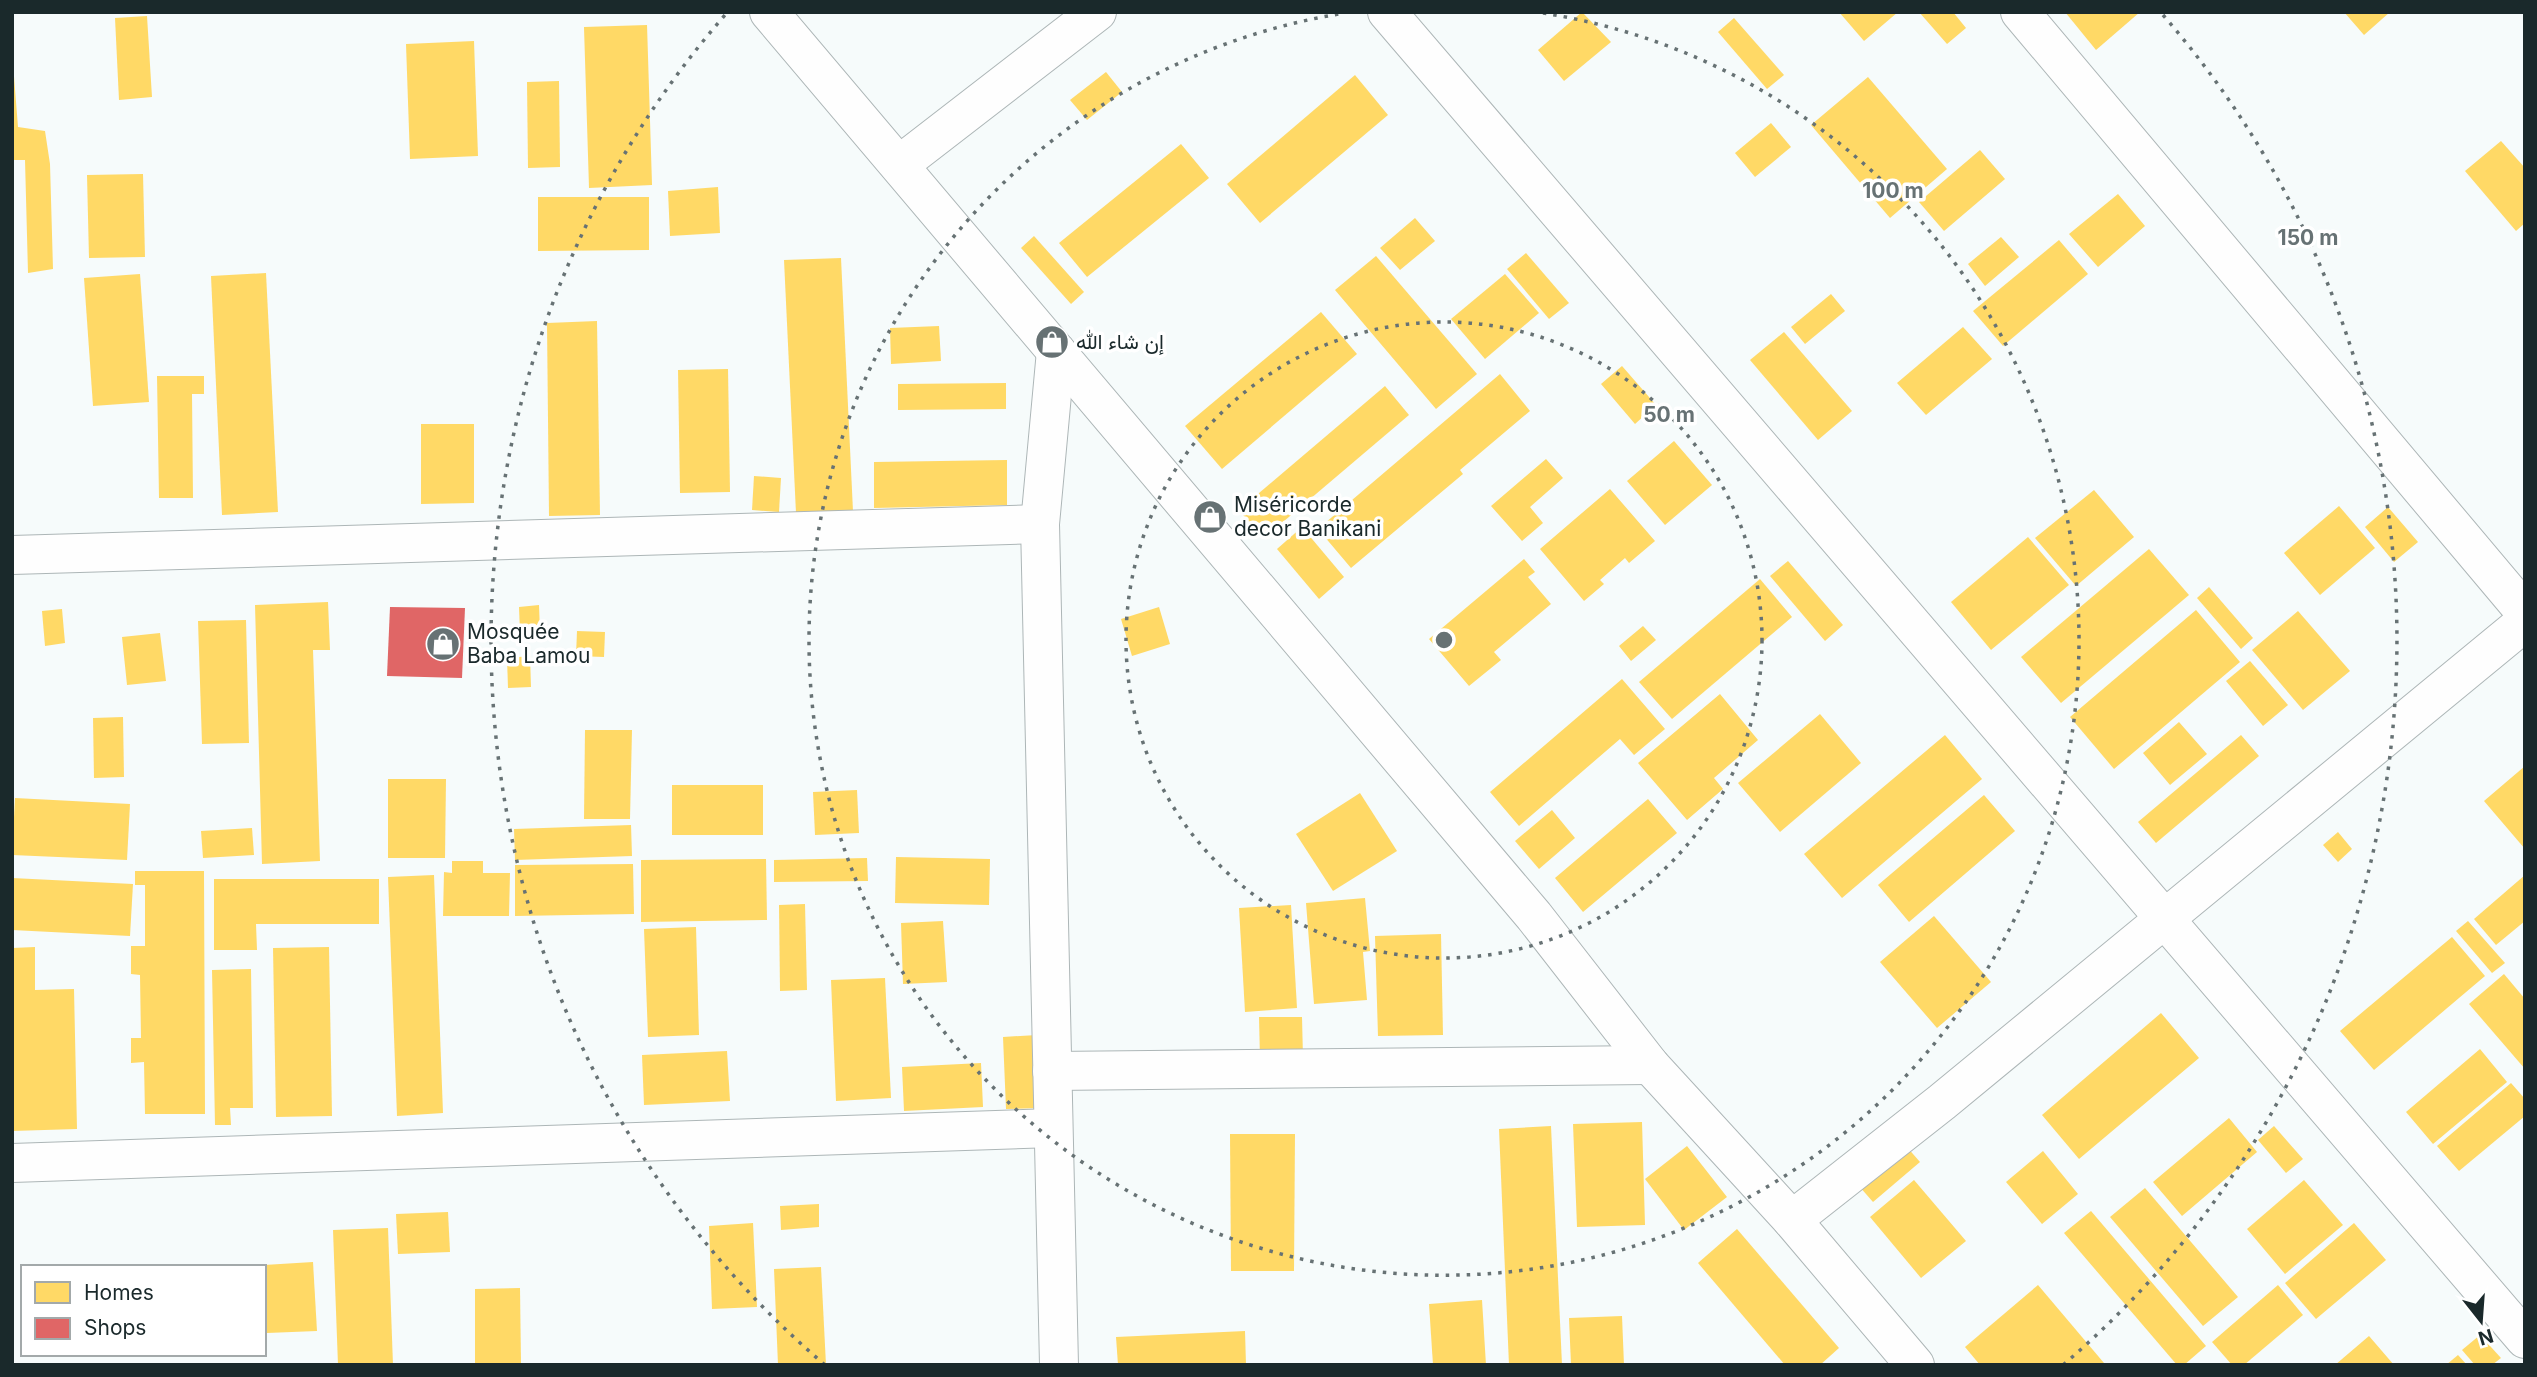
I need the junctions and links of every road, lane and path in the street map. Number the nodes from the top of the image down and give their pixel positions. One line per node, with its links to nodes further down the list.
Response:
1 (769, 12): 5 (street)
2 (1097, 12): 5 (street)
3 (1387, 12): 11 (street)
4 (2020, 12): 9 (street)
5 (899, 165): 6 (street)
6 (1056, 351): 7 (street); 12 (street)
7 (1040, 524): 8 (street); 13 (street)
8 (12, 555)
9 (2525, 612)
10 (2525, 622): 11 (street)
11 (2164, 919): 16 (street); 17 (street)
12 (1650, 1065): 13 (street); 16 (street)
13 (1052, 1071): 14 (street)
14 (1053, 1128): 15 (street); 18 (street)
15 (12, 1163)
16 (1792, 1220): 19 (street)
17 (2525, 1339)
18 (1059, 1365)
19 (1915, 1365)

